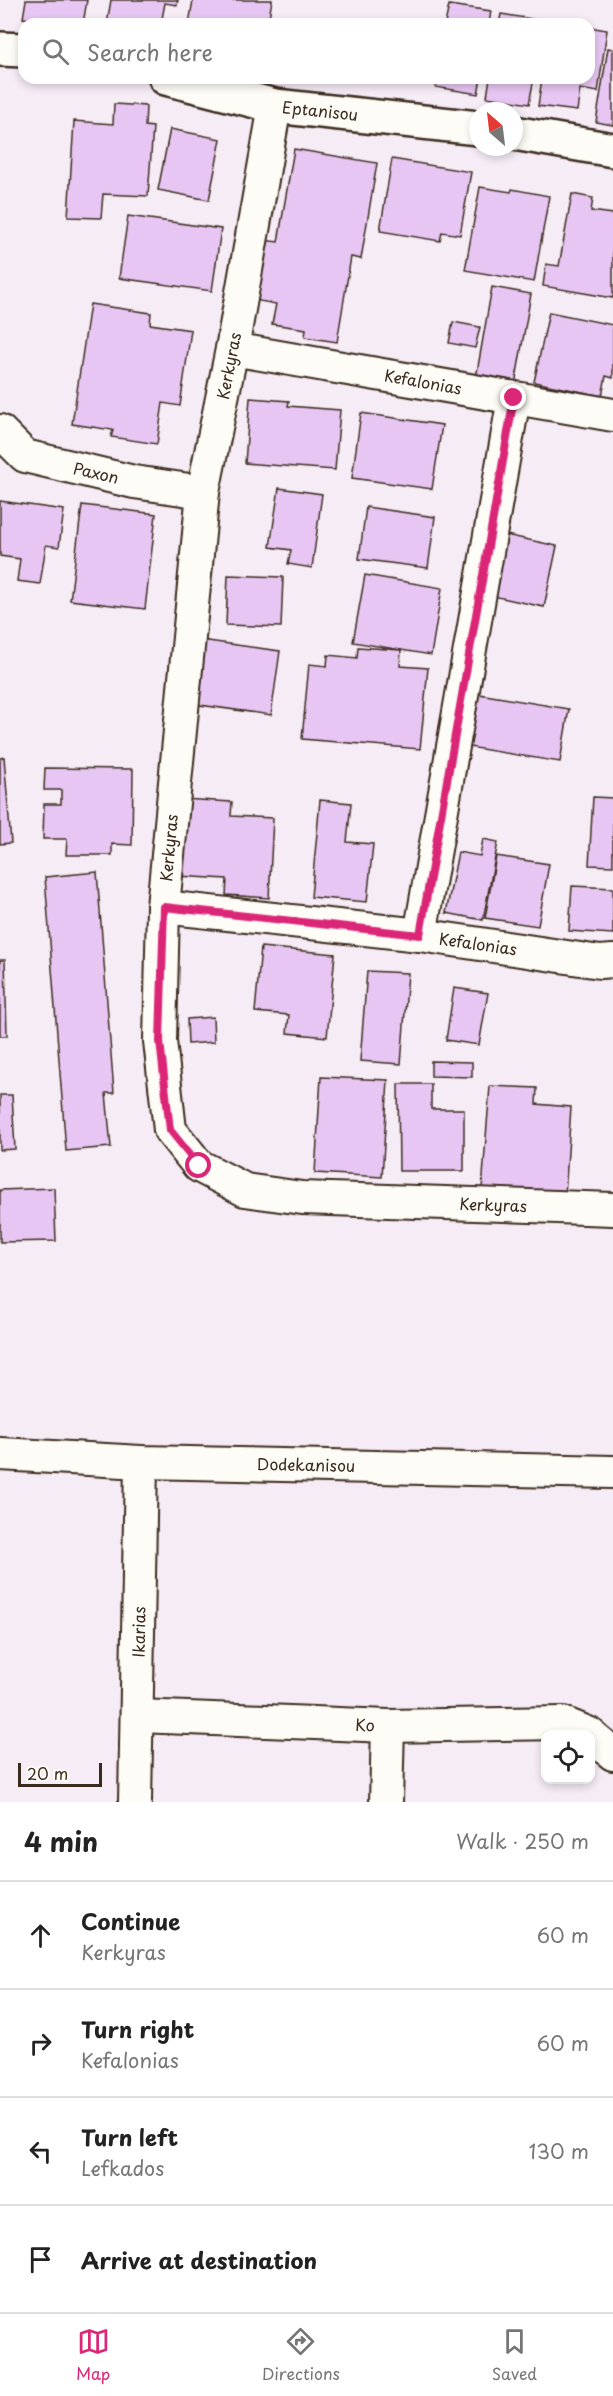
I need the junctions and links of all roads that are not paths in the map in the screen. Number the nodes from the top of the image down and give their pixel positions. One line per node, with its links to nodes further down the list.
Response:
1 (0, 49): 2 (street)
2 (18, 50)
3 (189, 84): 4 (street, Eptanisou)
4 (275, 106): 5 (street, Eptanisou); 8 (street, Kerkyras)
5 (469, 127)
6 (523, 135): 7 (street)
7 (613, 150)
8 (232, 350): 9 (street, Kefalonias); 12 (street, Kerkyras)
9 (514, 398): 10 (street, Kefalonias); 14 (street)
10 (613, 415)
11 (0, 431): 12 (street, Paxon)
12 (203, 492): 13 (street, Kerkyras)
13 (164, 907): 14 (street, Kefalonias); 16 (street, Kerkyras)
14 (420, 935): 15 (street, Kefalonias)
15 (613, 961)
16 (613, 1209)
17 (0, 1454): 18 (street, Dodekanisou)
18 (141, 1462): 19 (street, Dodekanisou); 20 (street, Ikarias)
19 (613, 1472)
20 (138, 1716): 21 (street, Ko); 25 (street, Ikarias)
21 (387, 1726): 22 (street, Ko); 26 (street)
22 (579, 1730)
23 (595, 1739): 24 (street, Ko)
24 (613, 1754)
25 (135, 1802)
26 (386, 1802)

